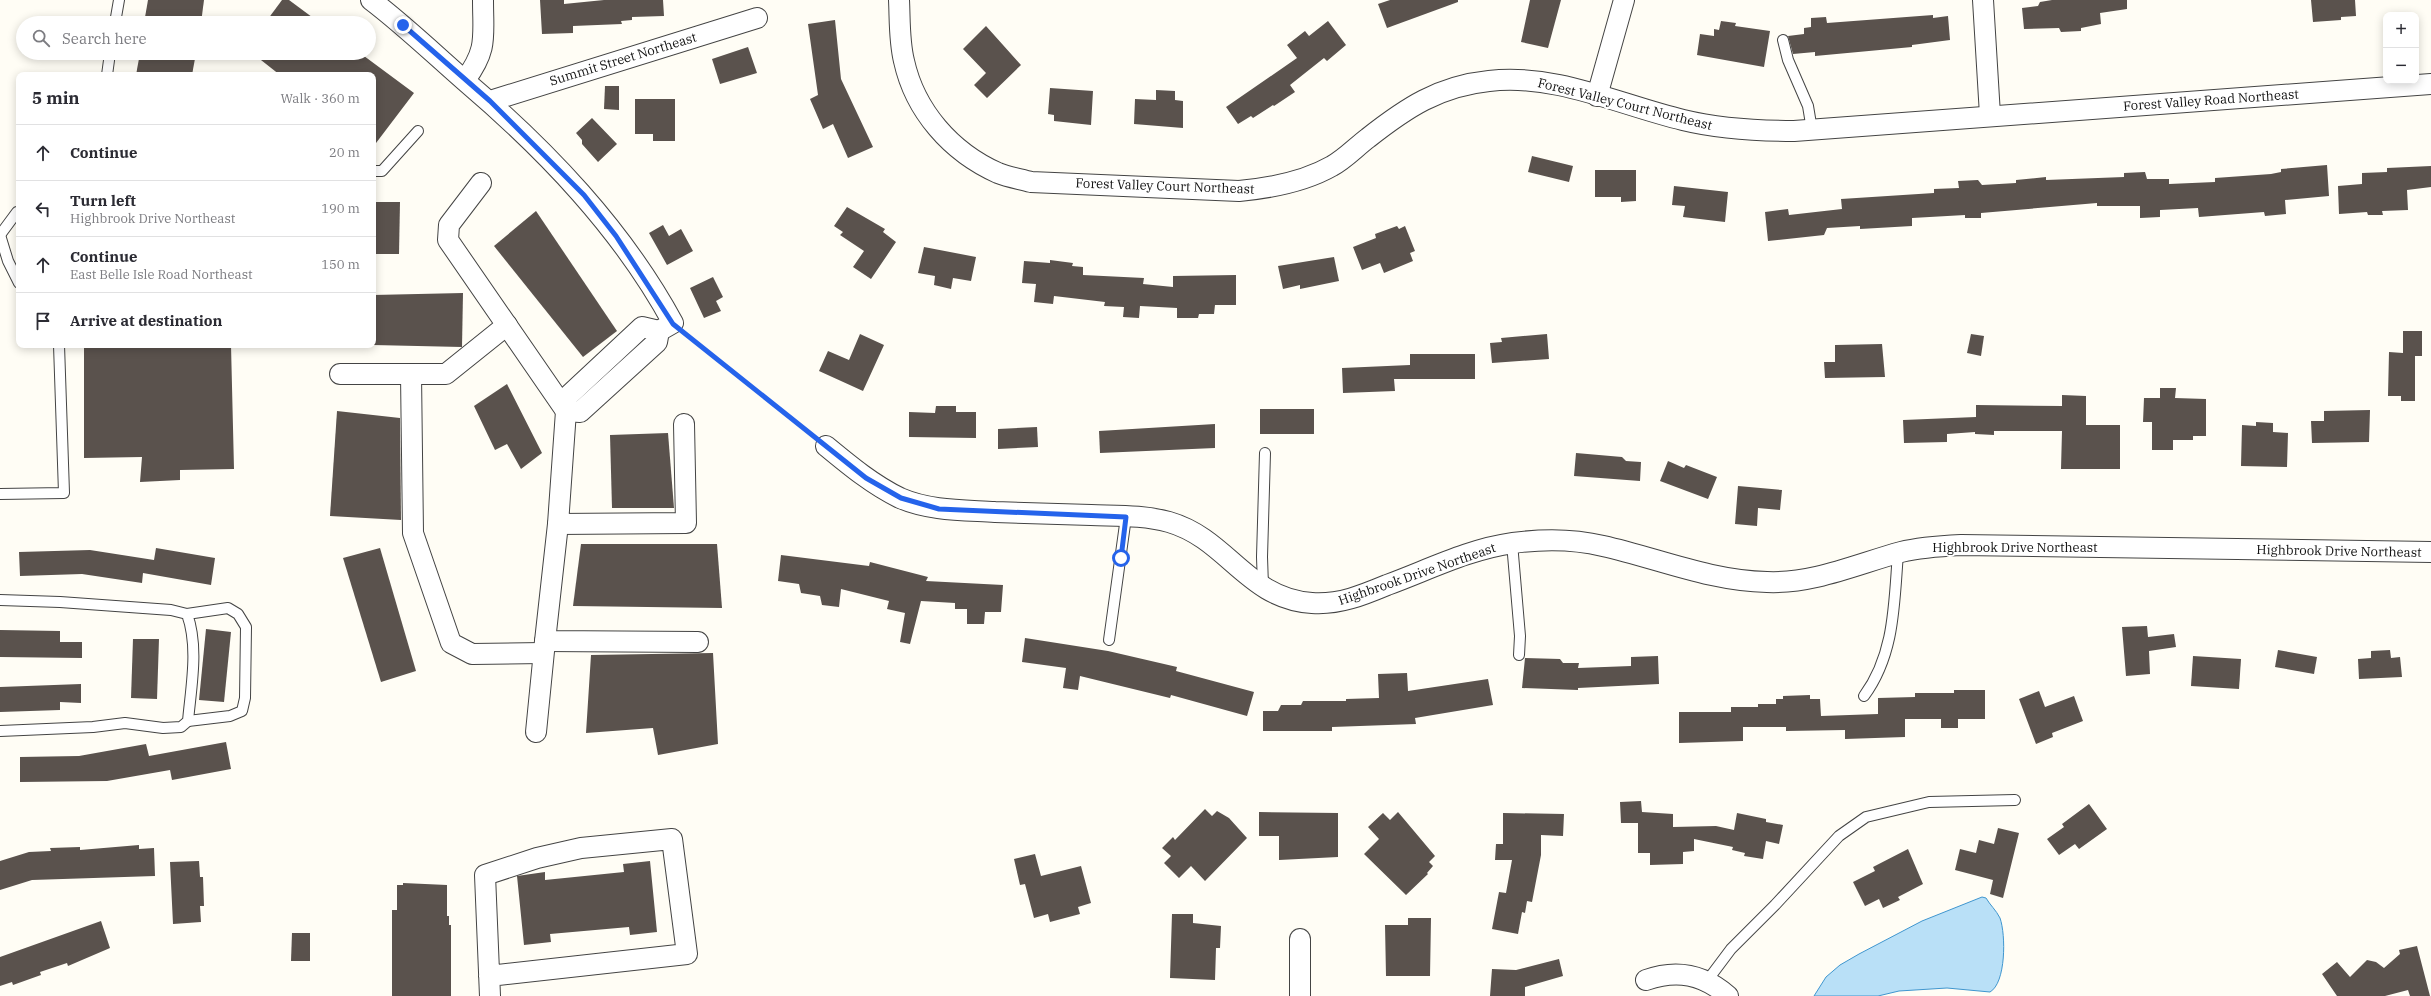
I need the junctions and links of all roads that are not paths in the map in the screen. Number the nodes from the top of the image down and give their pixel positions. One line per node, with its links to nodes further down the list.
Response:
1 (119, 0): 7 (lane)
2 (371, 0): 12 (street)
3 (483, 0): 12 (street)
4 (899, 0): 14 (street, Forest Valley Court Northeast)
5 (1624, 0): 14 (street)
6 (1983, 0): 16 (street)
7 (116, 16)
8 (757, 18): 15 (street, Summit Street Northeast)
9 (1783, 40): 17 (lane)
10 (109, 60): 11 (lane)
11 (107, 72)
12 (465, 80): 15 (street)
13 (2431, 84): 16 (street, Forest Valley Road Northeast)
14 (1597, 96): 17 (street, Forest Valley Court Northeast)
15 (490, 101): 28 (street)
16 (1990, 115): 17 (street, Forest Valley Court Northeast)
17 (1812, 130)
18 (418, 131): 19 (lane)
19 (376, 171)
20 (481, 183): 24 (street)
21 (16, 213): 22 (lane)
22 (0, 235): 23 (lane)
23 (16, 278)
24 (507, 325): 27 (street); 28 (street)
25 (59, 348): 32 (lane)
26 (340, 374): 27 (street)
27 (411, 374): 43 (street)
28 (566, 411): 34 (street)
29 (684, 424): 34 (street)
30 (826, 446): 33 (street, Highbrook Drive Northeast)
31 (1265, 453): 38 (lane)
32 (0, 494)
33 (1126, 517): 38 (street, Highbrook Drive Northeast); 41 (lane)
34 (558, 524): 43 (street)
35 (1512, 543): 37 (street, Highbrook Drive Northeast); 38 (street, Highbrook Drive Northeast); 44 (lane)
36 (2431, 552): 37 (street, Highbrook Drive Northeast)
37 (1898, 553): 45 (lane)
38 (1263, 588)
39 (0, 600): 40 (lane)
40 (187, 614): 46 (lane); 46 (lane)
41 (1109, 640)
42 (698, 642): 43 (street)
43 (544, 647): 48 (street)
44 (1519, 655)
45 (1864, 696)
46 (188, 721): 47 (lane)
47 (0, 731)
48 (536, 732)
49 (2015, 800): 53 (lane)
50 (1300, 939): 55 (street)
51 (489, 976): 51 (street); 54 (street)
52 (1646, 980): 53 (street)
53 (1707, 981): 56 (street)
54 (490, 996)
55 (1300, 996)
56 (1728, 996)

